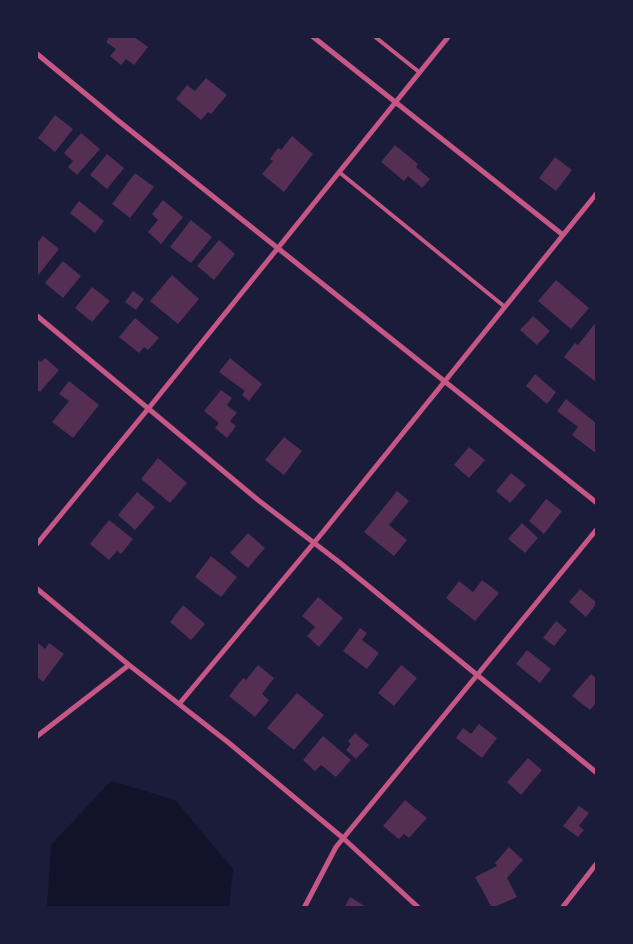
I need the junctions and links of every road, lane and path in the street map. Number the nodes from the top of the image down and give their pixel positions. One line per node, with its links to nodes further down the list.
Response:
1 (312, 36): 6 (street)
2 (374, 36): 5 (lane)
3 (449, 36): 5 (street)
4 (36, 52): 10 (street)
5 (419, 72): 6 (street)
6 (396, 102): 7 (street); 9 (street)
7 (339, 172): 10 (street); 11 (lane)
8 (597, 193): 9 (street)
9 (563, 235): 11 (street)
10 (278, 249): 13 (street); 14 (street)
11 (505, 307): 13 (street)
12 (36, 316): 14 (street)
13 (445, 382): 15 (street); 17 (street)
14 (148, 409): 17 (street); 18 (street)
15 (597, 504)
16 (597, 528): 21 (street)
17 (313, 542): 21 (street); 22 (street)
18 (36, 545)
19 (36, 588): 20 (street)
20 (130, 665): 22 (street); 23 (street)
21 (477, 677): 24 (street); 25 (street)
22 (180, 703): 25 (street)
23 (36, 737)
24 (597, 773)
25 (343, 838): 27 (street); 28 (street)
26 (597, 863): 29 (street)
27 (304, 908)
28 (419, 908)
29 (562, 908)

